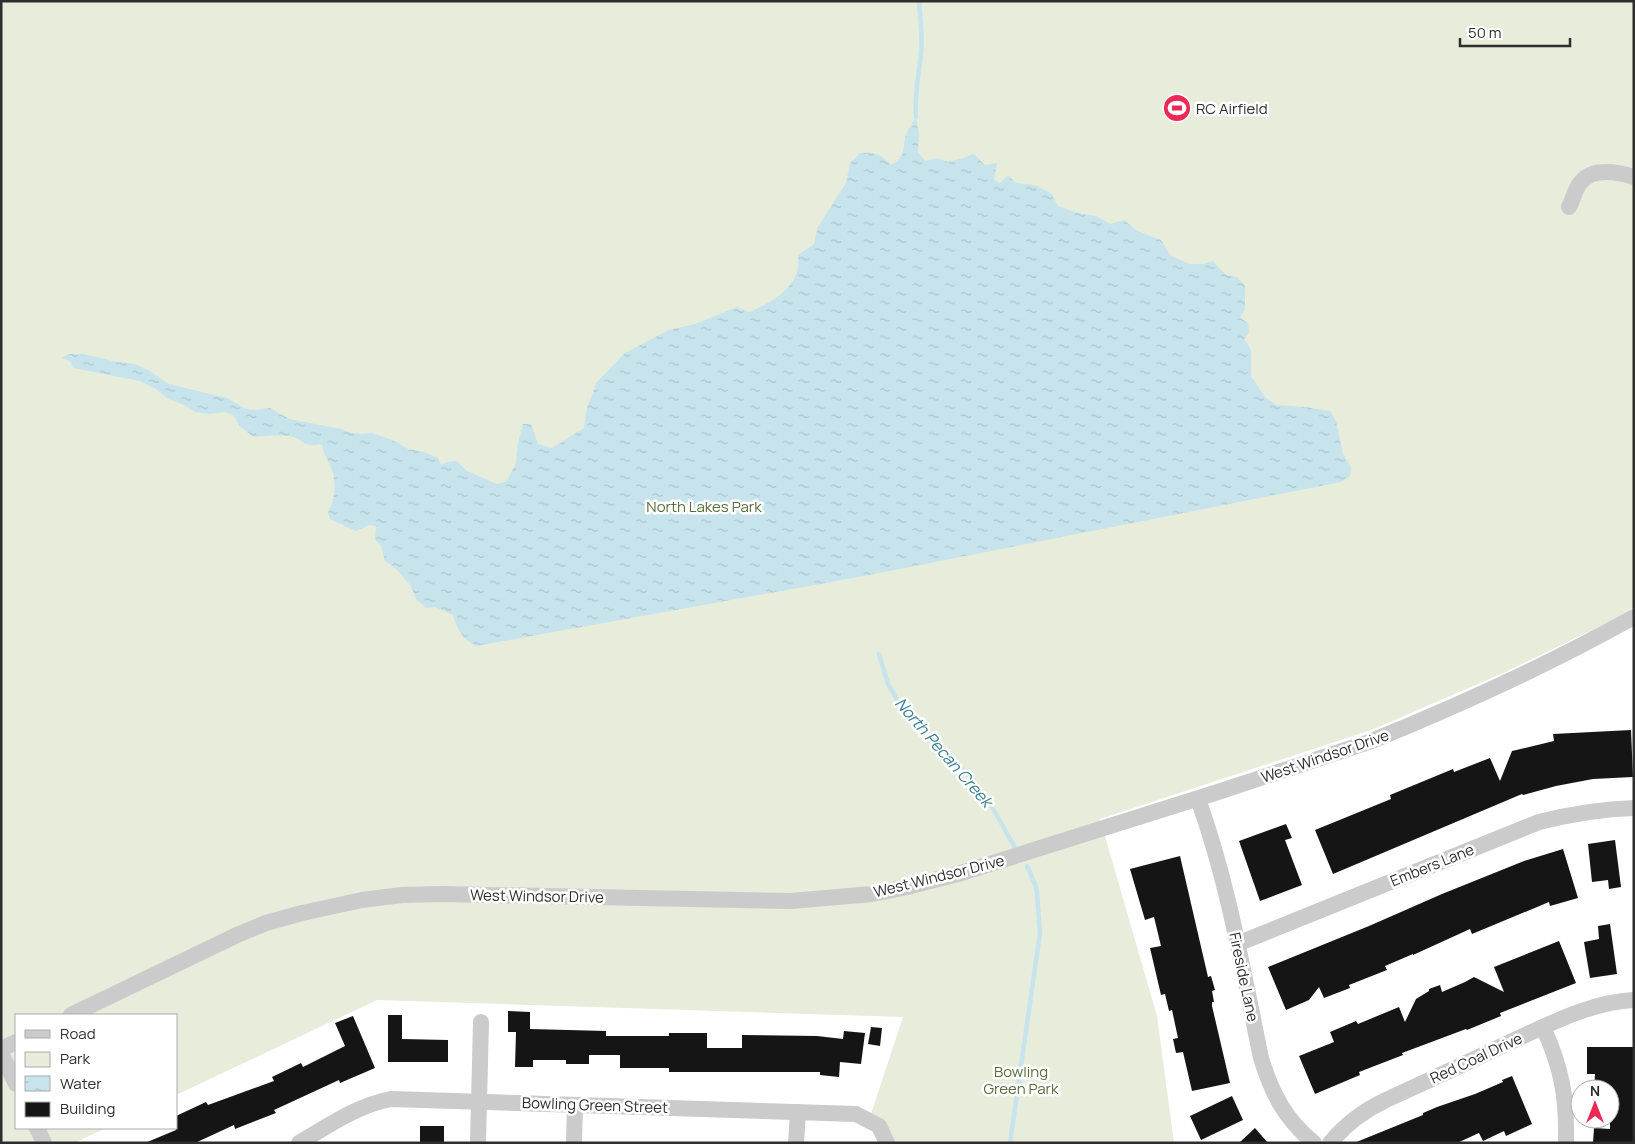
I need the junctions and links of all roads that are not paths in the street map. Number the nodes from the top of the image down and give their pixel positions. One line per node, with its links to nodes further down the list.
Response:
1 (1634, 177): 2 (street)
2 (1569, 207)
3 (1634, 617): 4 (street, West Windsor Drive)
4 (1198, 798): 6 (street, Fireside Lane); 8 (street, West Windsor Drive)
5 (1634, 808): 6 (street, Embers Lane)
6 (1237, 944): 24 (street, Fireside Lane)
7 (1634, 1000): 10 (street, Red Coal Drive)
8 (74, 1014)
9 (481, 1022): 14 (street)
10 (1543, 1027): 25 (street, Red Coal Drive); 26 (street)
11 (15, 1043): 12 (street)
12 (1, 1051): 13 (street)
13 (15, 1082)
14 (479, 1101): 15 (street, Bowling Green Street); 19 (street, Bowling Green Street); 20 (street)
15 (575, 1104): 16 (street, Bowling Green Street); 21 (street)
16 (798, 1112): 22 (street); 23 (street, Bowling Green Street)
17 (37, 1129): 18 (street)
18 (44, 1143)
19 (299, 1143)
20 (478, 1143)
21 (574, 1143)
22 (796, 1143)
23 (888, 1143)
24 (1314, 1143)
25 (1330, 1143)
26 (1566, 1143)

